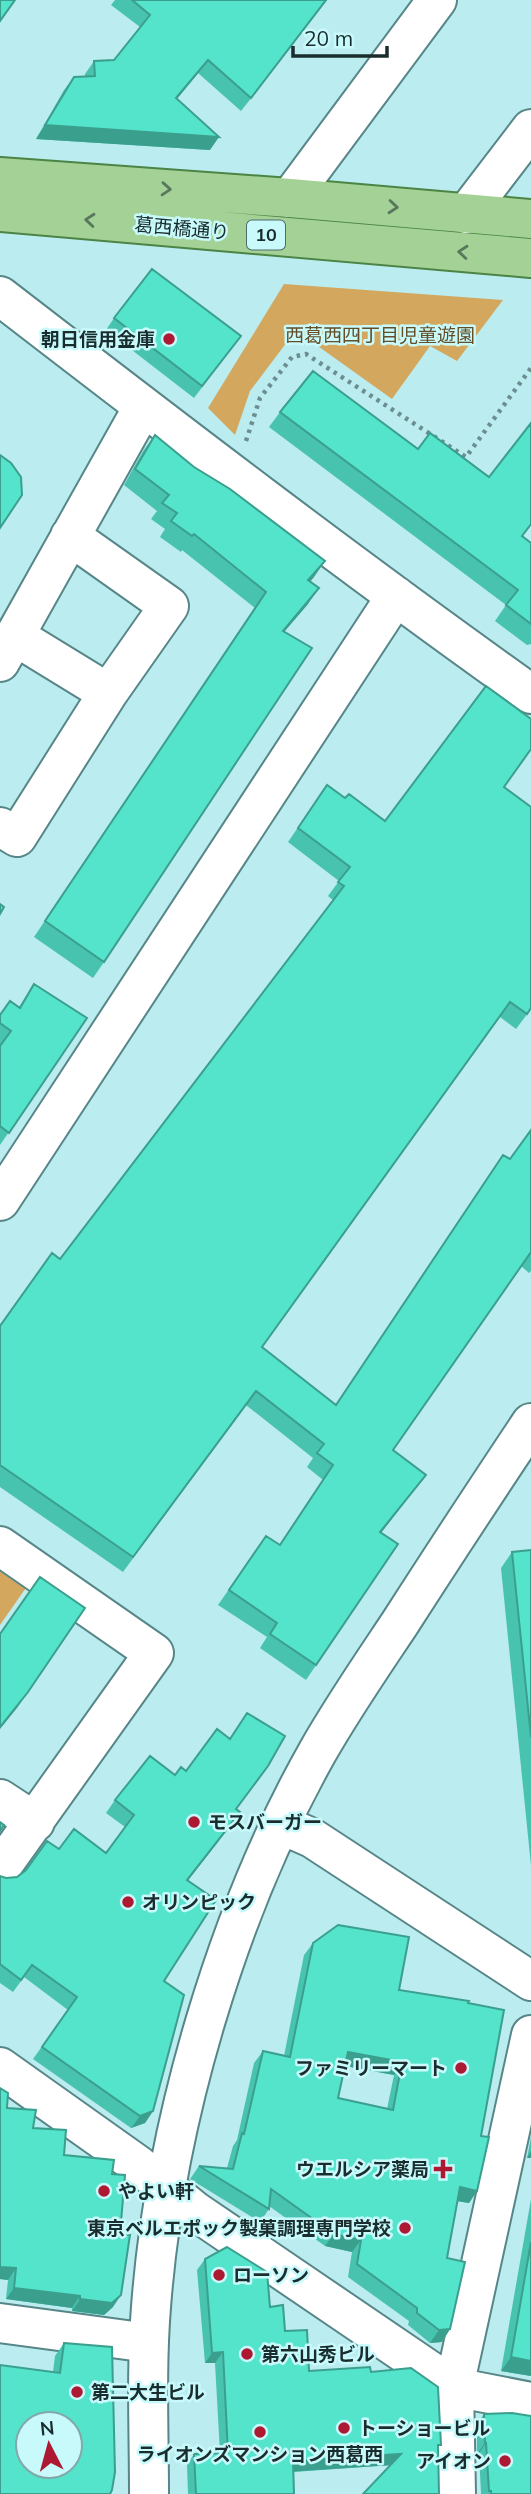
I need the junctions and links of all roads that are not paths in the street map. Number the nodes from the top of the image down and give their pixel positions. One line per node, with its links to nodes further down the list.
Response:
1 (437, 0): 4 (street)
2 (531, 129): 6 (street)
3 (0, 177): 4 (main road, 葛西橋通り / 10, one-way to 4)
4 (290, 198): 6 (main road, 葛西橋通り / 10, one-way to 6)
5 (0, 212): 8 (main road, 葛西橋通り / 10, one-way to 5)
6 (466, 214): 7 (main road, 葛西橋通り / 10)
7 (531, 219)
8 (531, 258)
9 (0, 296): 10 (street)
10 (143, 407): 11 (street); 12 (street)
11 (70, 536): 13 (street); 14 (street)
12 (396, 596): 15 (street); 17 (street)
13 (7, 649): 14 (street)
14 (108, 693): 16 (street)
15 (531, 694)
16 (0, 827)
17 (0, 1200)
18 (531, 1423): 22 (street)
19 (0, 1546): 21 (street)
20 (0, 1799): 21 (street)
21 (35, 1822): 23 (street)
22 (280, 1824): 24 (street); 27 (street)
23 (0, 1869)
24 (531, 1981)
25 (531, 2035): 30 (street)
26 (0, 2067): 27 (street)
27 (167, 2188): 29 (street); 30 (street)
28 (0, 2323): 29 (street)
29 (149, 2343): 32 (street)
30 (454, 2387): 31 (street); 33 (street)
31 (531, 2402)
32 (149, 2494)
33 (456, 2494)

